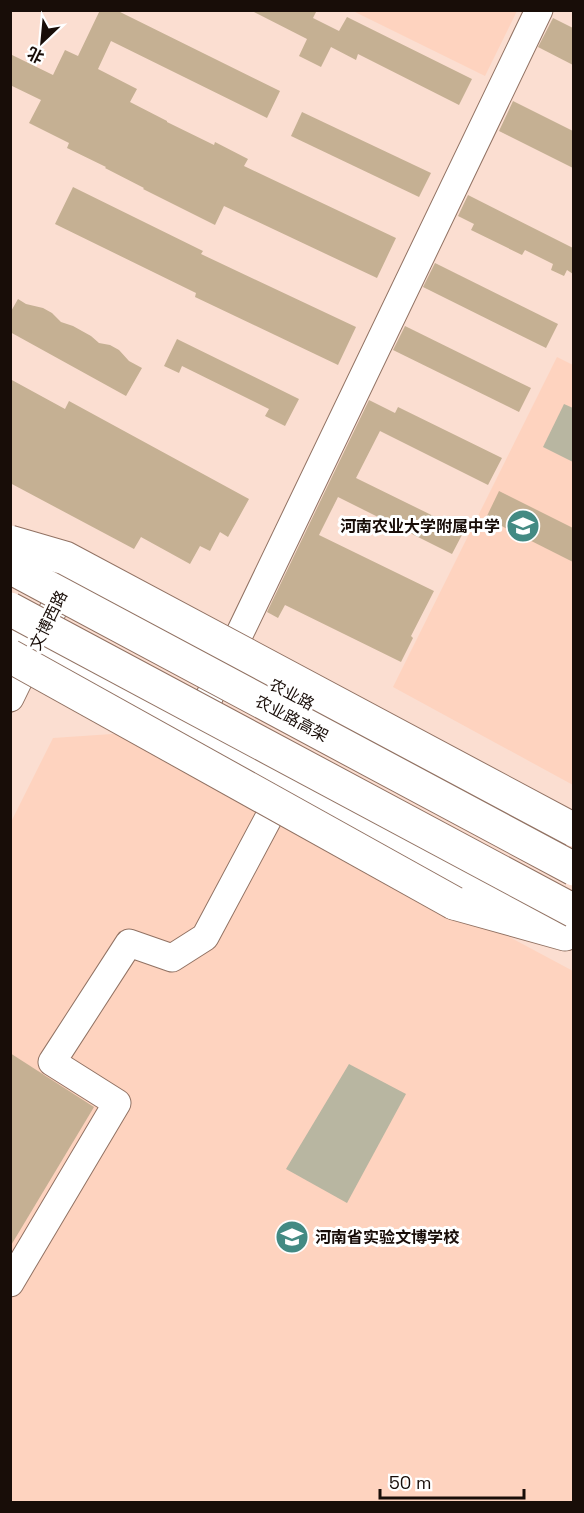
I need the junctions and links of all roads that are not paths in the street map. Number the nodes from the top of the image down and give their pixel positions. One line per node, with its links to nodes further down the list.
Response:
1 (539, 10): 7 (street)
2 (10, 542): 4 (street, 农业路); 11 (highway, bridge)
3 (10, 567): 13 (highway, 农业路高架, bridge)
4 (70, 574): 6 (street, 文博西路); 7 (street, 农业路)
5 (10, 609): 14 (highway, bridge)
6 (18, 648): 8 (street, 文博西路); 9 (street); 10 (highway, bridge)
7 (227, 659): 9 (street); 12 (street, 农业路)
8 (10, 698)
9 (191, 735): 14 (street)
10 (276, 804): 14 (highway, bridge); 15 (street)
11 (573, 830)
12 (573, 846)
13 (573, 869)
14 (571, 928)
15 (10, 1283)

